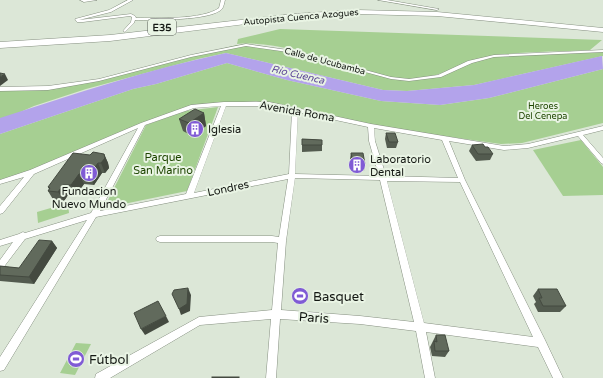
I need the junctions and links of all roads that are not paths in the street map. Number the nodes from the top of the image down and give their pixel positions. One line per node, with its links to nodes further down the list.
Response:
1 (82, 0): 2 (street)
2 (95, 0)
3 (131, 0): 7 (street)
4 (223, 0): 7 (street)
5 (380, 0): 6 (street)
6 (437, 9): 8 (highway, Autopista Cuenca Azogues / E35); 10 (highway, Autopista Cuenca Azogues / E35)
7 (134, 19): 10 (street)
8 (603, 25)
9 (603, 30): 12 (highway, Autopista Cuenca Azogues / E35)
10 (125, 31): 11 (highway, Autopista Cuenca Azogues / E35)
11 (0, 39)
12 (0, 45)
13 (603, 51): 14 (street, Calle de Ucubamba)
14 (0, 89)
15 (224, 104): 16 (street, Avenida Roma); 17 (street, Avenida Roma); 28 (street)
16 (296, 110): 18 (street, Avenida Roma); 24 (street)
17 (143, 124): 23 (street, Avenida Roma); 30 (street)
18 (371, 126): 21 (street, Avenida Roma); 25 (street)
19 (603, 128): 20 (street, Avenida Roma)
20 (580, 134): 21 (street, Avenida Roma); 22 (street)
21 (445, 139): 26 (street)
22 (603, 162)
23 (32, 172): 27 (street, Avenida Roma); 29 (street)
24 (292, 176): 25 (street, Londres); 28 (street, Londres); 33 (street)
25 (383, 178): 26 (street, Londres); 37 (street)
26 (462, 180): 38 (street)
27 (0, 182)
28 (189, 196): 30 (street, Londres)
29 (0, 212)
30 (94, 215): 31 (street, Londres); 39 (street)
31 (23, 235): 34 (street, Londres); 35 (street)
32 (160, 239): 33 (street)
33 (282, 241): 36 (street)
34 (0, 243)
35 (0, 266)
36 (276, 314): 37 (street, Paris); 40 (street, Paris); 41 (street)
37 (420, 327): 38 (street, Paris); 42 (street)
38 (542, 343): 43 (street)
39 (0, 366)
40 (100, 378)
41 (271, 378)
42 (430, 378)
43 (558, 378)

